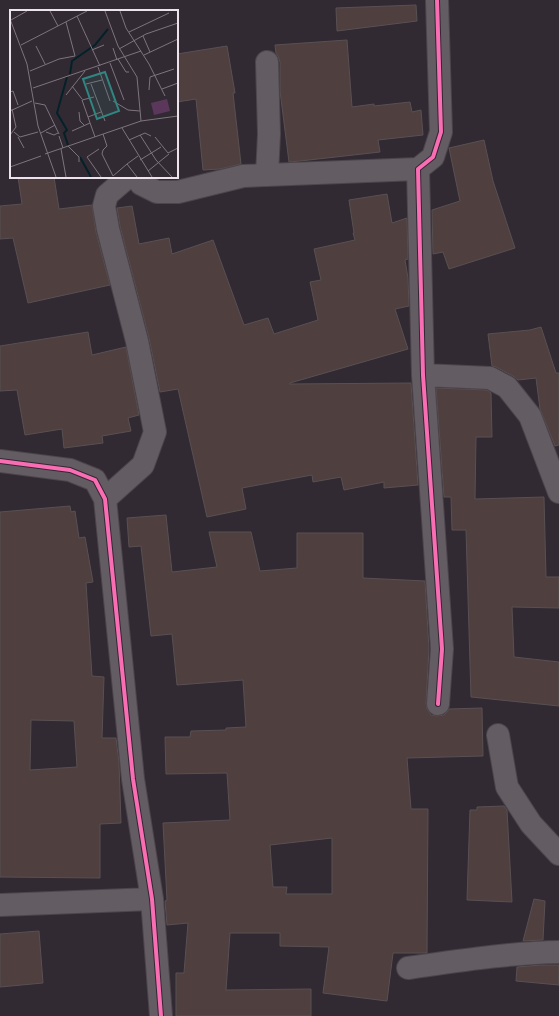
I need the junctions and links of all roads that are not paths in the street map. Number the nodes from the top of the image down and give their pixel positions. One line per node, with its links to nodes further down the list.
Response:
1 (437, 0): 3 (street)
2 (267, 62): 4 (street)
3 (418, 169): 4 (street); 7 (street)
4 (267, 175): 6 (street)
5 (127, 178): 10 (street)
6 (138, 178)
7 (423, 375): 9 (street); 11 (street)
8 (0, 461): 10 (street)
9 (559, 492)
10 (105, 499): 14 (street)
11 (438, 704)
12 (498, 735): 13 (street)
13 (559, 854)
14 (152, 899): 15 (street); 18 (street)
15 (0, 905)
16 (559, 952): 17 (street)
17 (408, 968)
18 (161, 1016)

